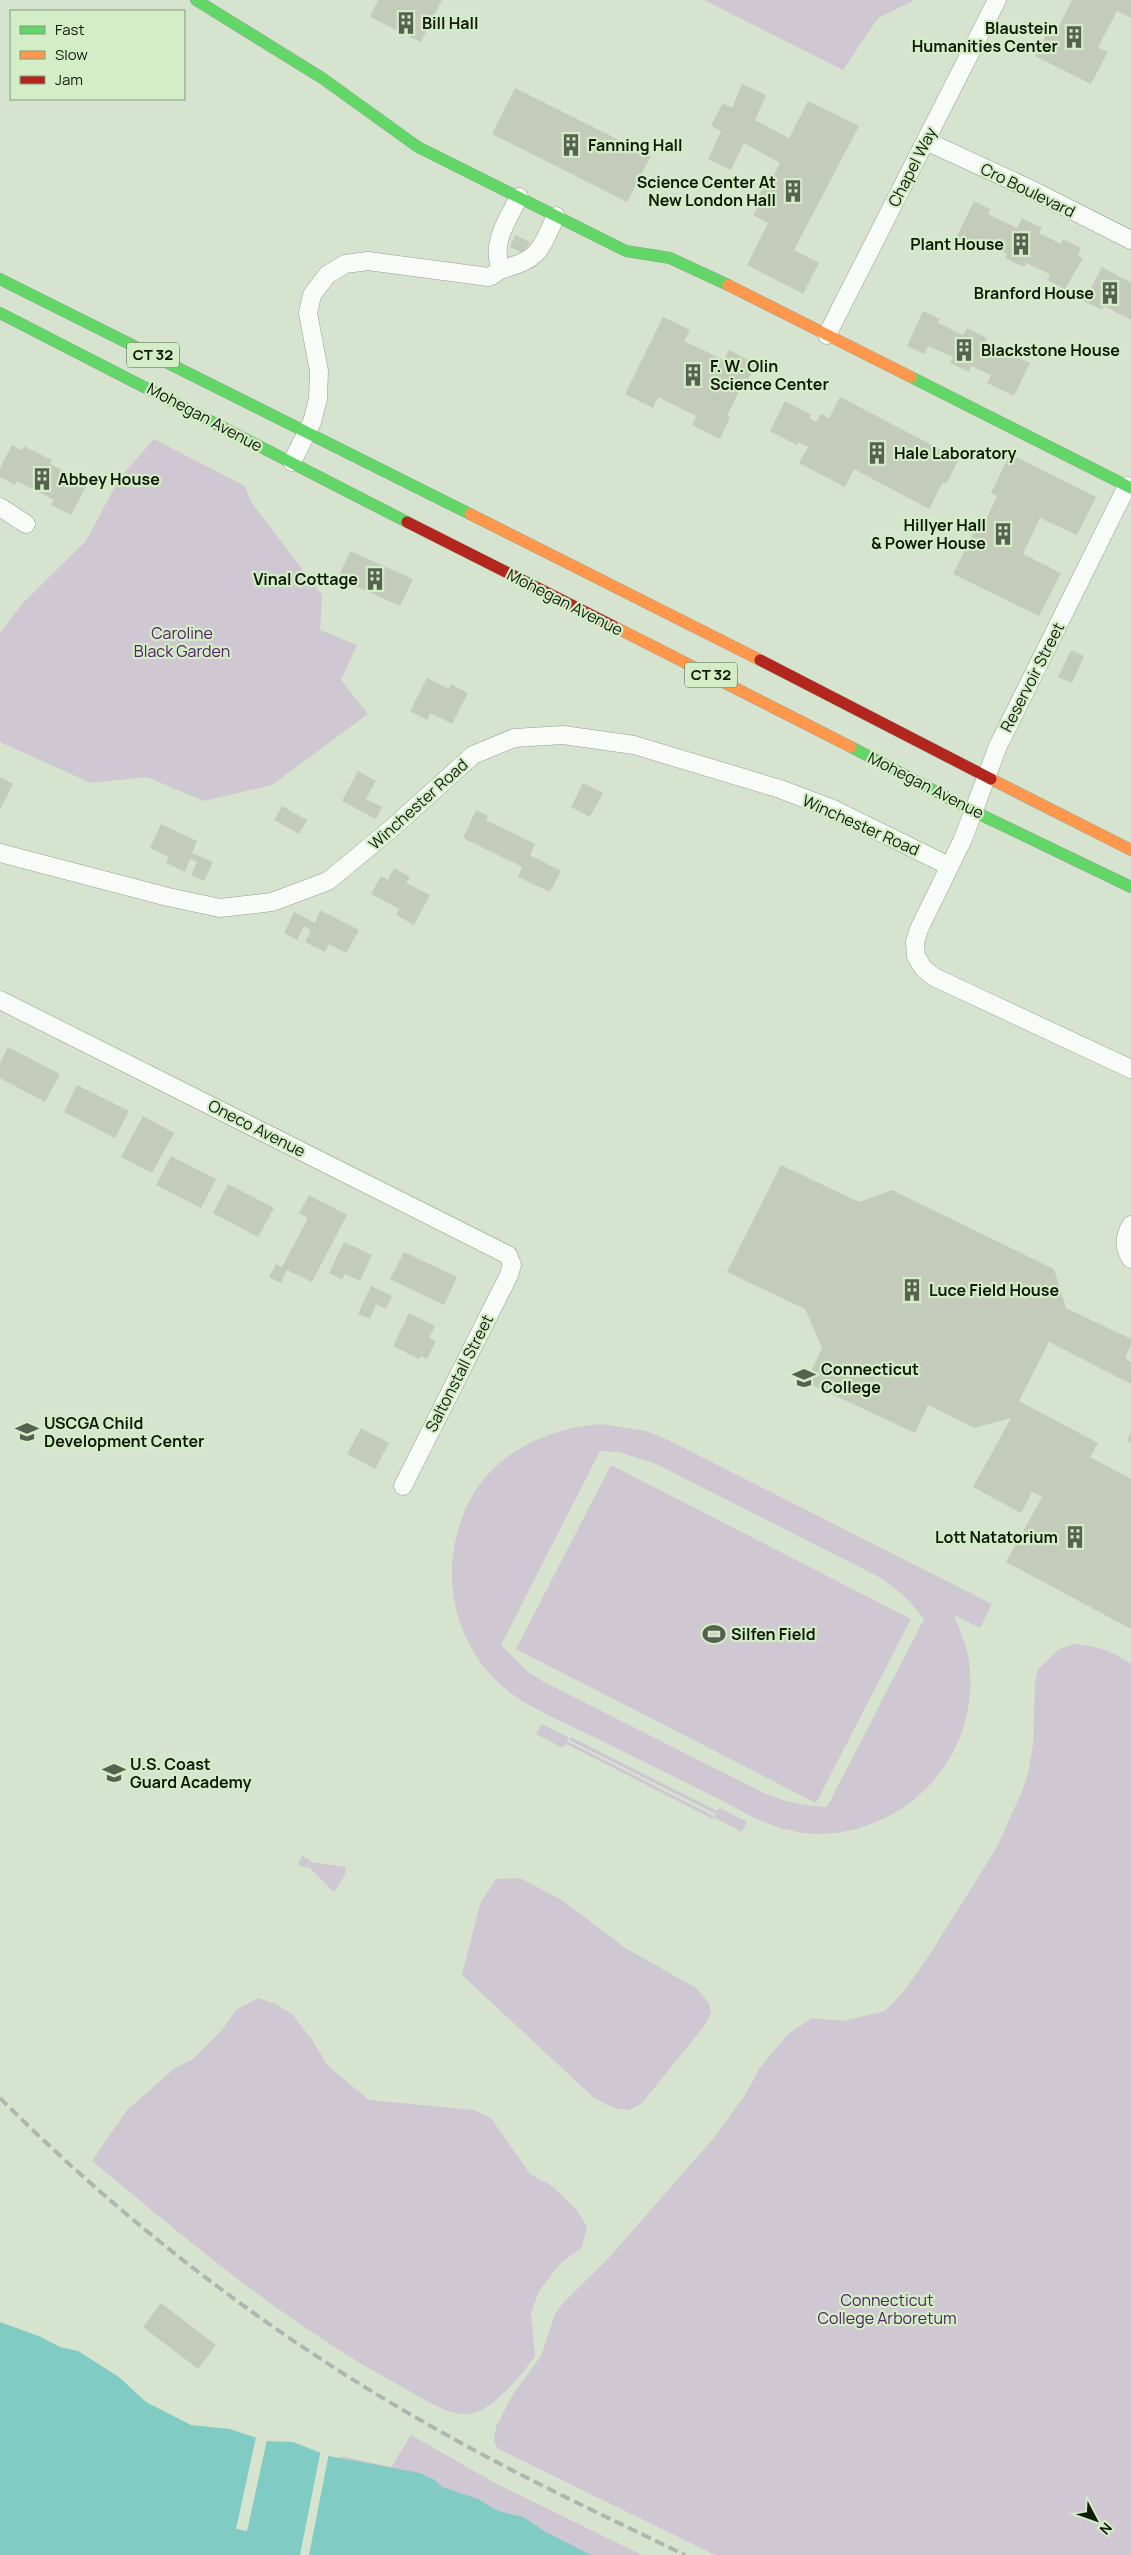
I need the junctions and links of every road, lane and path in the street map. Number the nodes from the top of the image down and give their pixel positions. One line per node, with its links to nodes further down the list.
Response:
1 (196, 0): 4 (main road, Reservoir Street)
2 (997, 0): 3 (street, Chapel Way)
3 (926, 141): 6 (street, Cro Boulevard); 10 (street, Chapel Way)
4 (519, 197): 5 (main road, Reservoir Street); 7 (street)
5 (556, 216): 7 (street); 10 (main road, Reservoir Street)
6 (1131, 240)
7 (501, 269): 11 (street)
8 (0, 278): 11 (main road, Mohegan Avenue / CT 32)
9 (0, 314): 12 (main road, Mohegan Avenue / CT 32)
10 (827, 335): 13 (main road, Reservoir Street)
11 (306, 432): 12 (street); 16 (main road, Mohegan Avenue / CT 32)
12 (292, 462): 17 (main road, Mohegan Avenue / CT 32)
13 (1129, 487): 16 (street, Reservoir Street)
14 (0, 508): 15 (street)
15 (26, 524)
16 (985, 777): 17 (street, Reservoir Street); 18 (main road, Mohegan Avenue / CT 32)
17 (973, 811): 20 (street, Reservoir Street); 21 (main road, Mohegan Avenue / CT 32)
18 (1131, 850)
19 (0, 853): 20 (street, Winchester Road)
20 (949, 866): 23 (street, Reservoir Street)
21 (1131, 887)
22 (0, 1000): 26 (street, Oneco Avenue)
23 (1131, 1069)
24 (1131, 1225): 25 (street)
25 (1131, 1259)
26 (510, 1260): 27 (street, Saltonstall Street)
27 (403, 1486)

